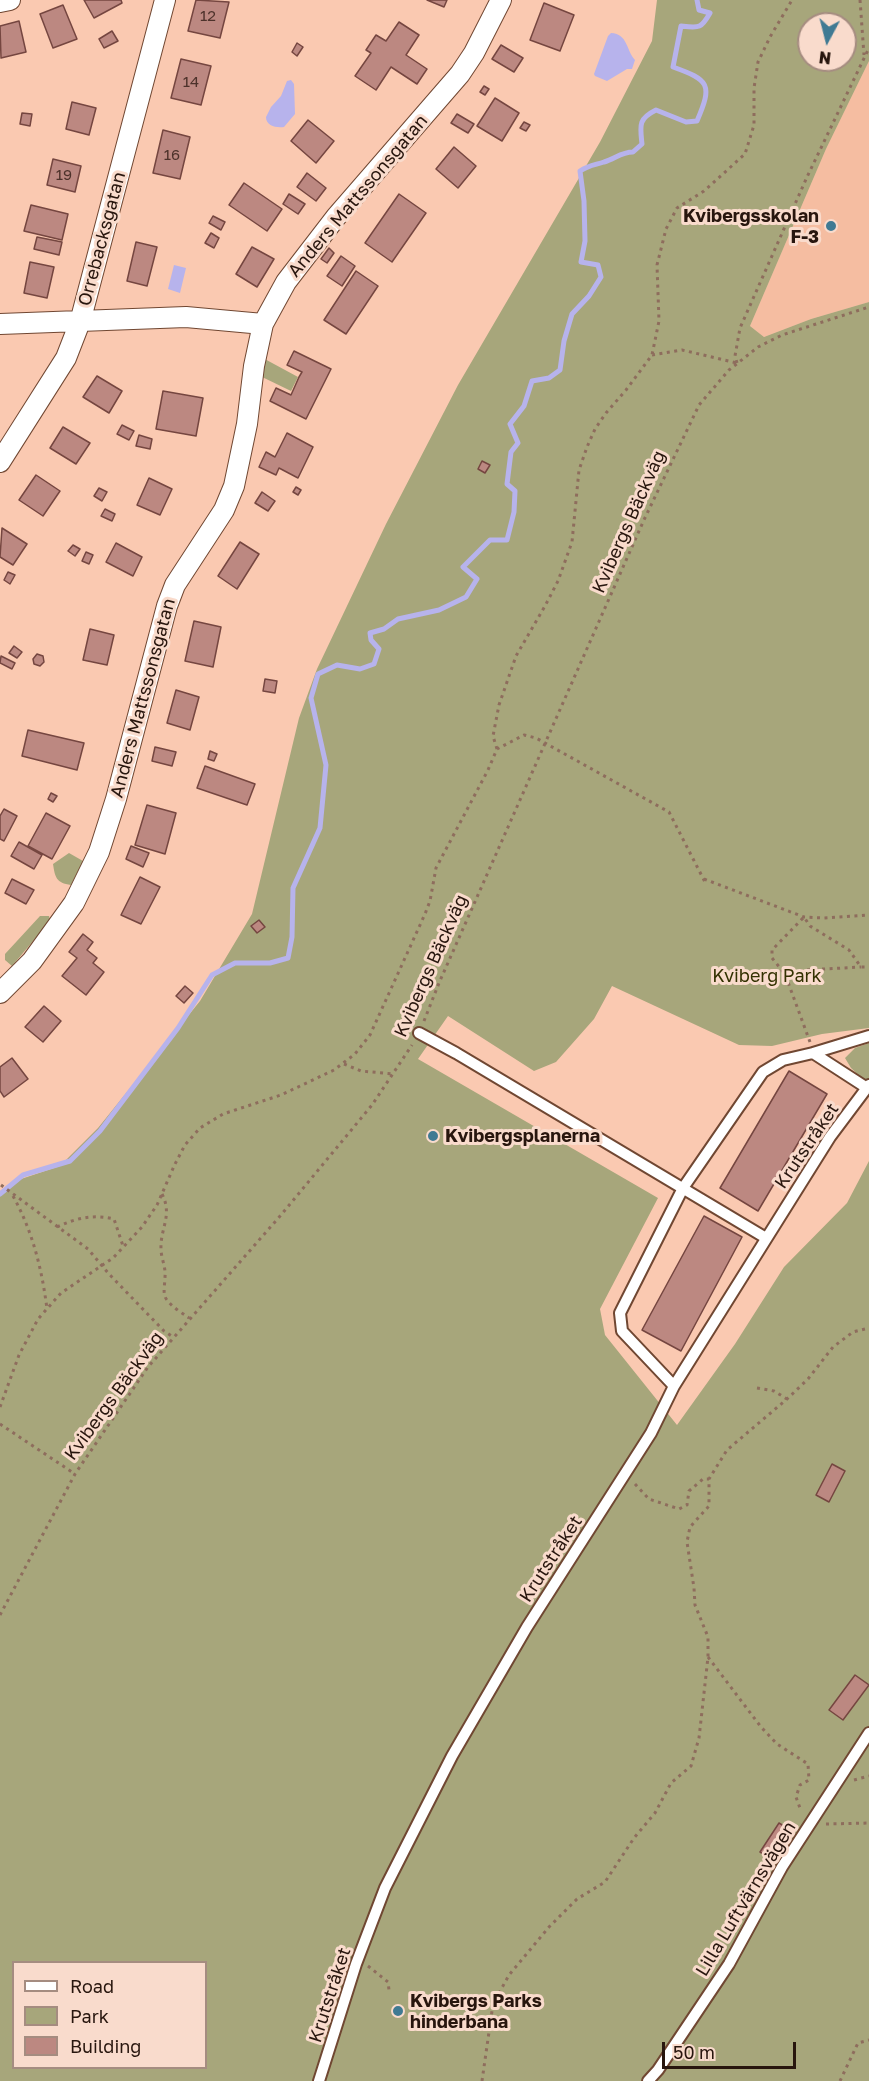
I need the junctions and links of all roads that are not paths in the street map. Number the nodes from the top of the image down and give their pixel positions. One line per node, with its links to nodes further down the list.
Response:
1 (10, 0): 4 (street)
2 (165, 0): 5 (street, Orrebacksgatan)
3 (501, 0): 7 (street, Anders Mattssonsgatan)
4 (0, 2)
5 (80, 322): 6 (street); 7 (street); 8 (street, Orrebacksgatan)
6 (0, 324)
7 (263, 324): 9 (street, Anders Mattssonsgatan)
8 (0, 462)
9 (0, 993)
10 (419, 1034): 14 (lane)
11 (869, 1036): 12 (lane)
12 (813, 1053): 13 (lane); 14 (lane)
13 (868, 1086): 15 (lane, Krutstråket)
14 (683, 1188): 15 (lane); 16 (lane)
15 (766, 1238): 16 (lane, Krutstråket)
16 (674, 1386): 18 (lane, Krutstråket)
17 (869, 1733): 19 (lane, Lilla Luftvärnsvägen)
18 (319, 2081)
19 (648, 2081)

